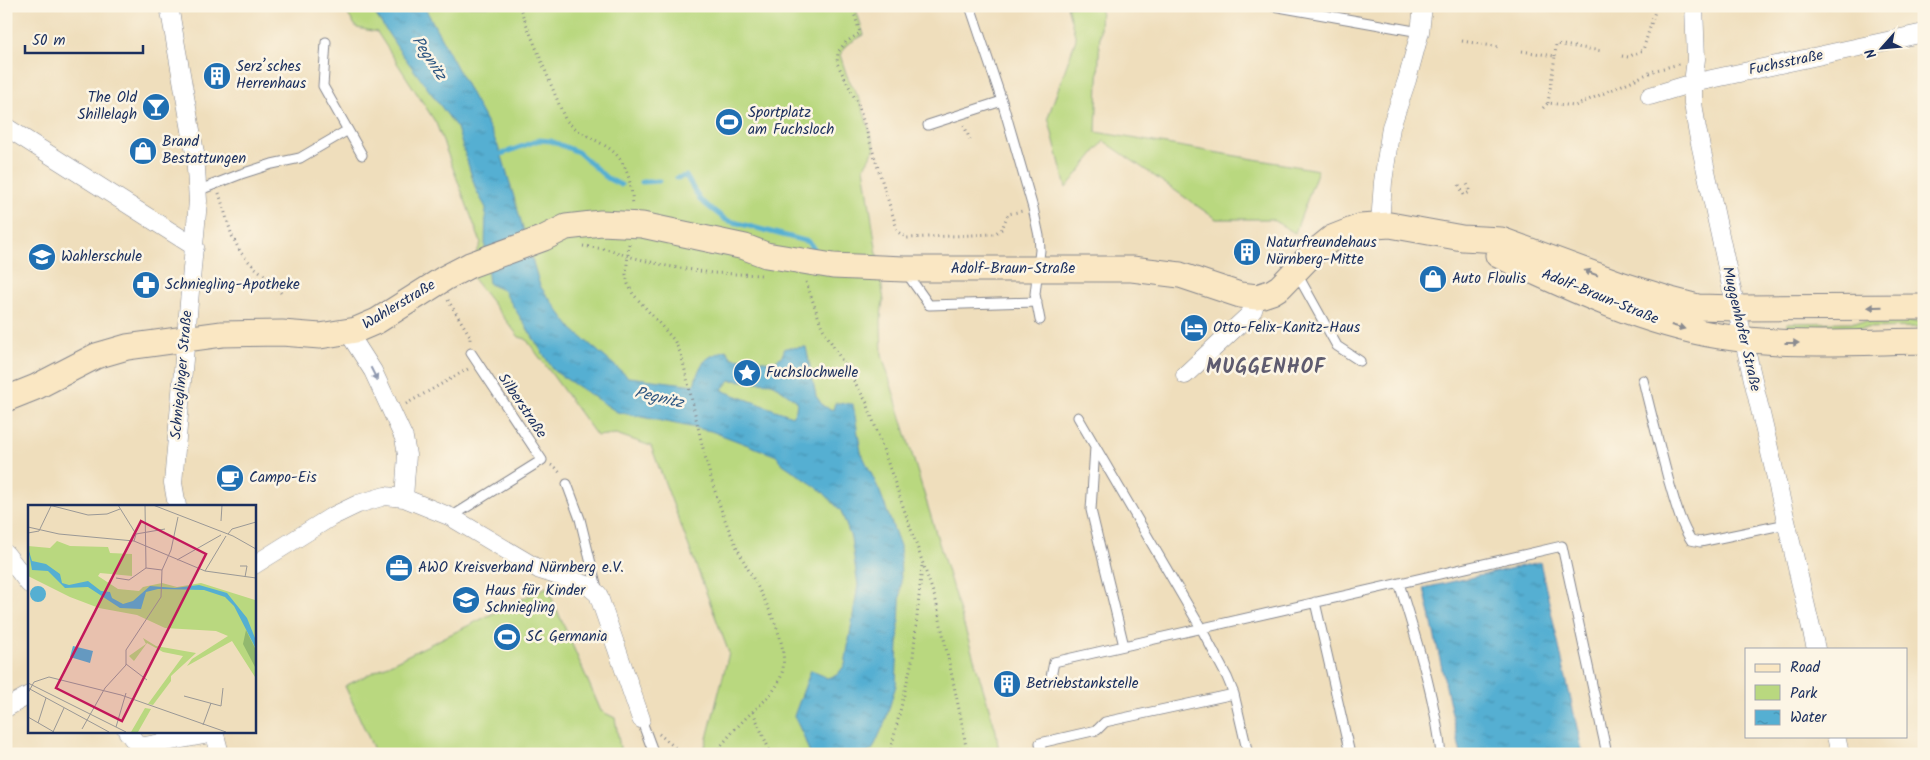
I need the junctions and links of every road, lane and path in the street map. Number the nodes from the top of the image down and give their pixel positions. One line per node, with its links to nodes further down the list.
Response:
1 (169, 6): 33 (street, Schnieglinger Straße)
2 (519, 6): 35 (path)
3 (852, 6): 34 (path)
4 (970, 6): 21 (lane)
5 (1272, 6): 9 (lane)
6 (1423, 6): 9 (street)
7 (1694, 6): 18 (street, Muggenhofer Straße)
8 (1656, 8): 17 (path)
9 (1420, 32): 36 (street)
10 (1924, 33): 19 (street, Fuchsstraße)
11 (1462, 41): 13 (path)
12 (326, 42): 27 (lane)
13 (1499, 47)
14 (1522, 50): 16 (path)
15 (1602, 51): 16 (path)
16 (1555, 56): 22 (path)
17 (1622, 56)
18 (1696, 59): 19 (street, Muggenhofer Straße); 22 (path)
19 (1693, 83): 20 (street, Fuchsstraße); 52 (street, Muggenhofer Straße)
20 (1650, 96)
21 (1002, 101): 24 (lane); 34 (lane)
22 (1548, 102): 23 (path)
23 (1543, 108)
24 (961, 114): 25 (lane); 28 (path)
25 (928, 125)
26 (6, 126): 40 (street)
27 (348, 130): 29 (lane); 31 (lane)
28 (970, 140)
29 (362, 155)
30 (1466, 181): 32 (path)
31 (215, 184): 33 (lane); 47 (path)
32 (1459, 185)
33 (197, 191): 40 (street, Schnieglinger Straße)
34 (1033, 208): 43 (lane)
35 (633, 211)
36 (1380, 224): 38 (main road, Adolf-Braun-Straße); 45 (main road, Adolf-Braun-Straße)
37 (544, 238): 42 (main road, Adolf-Braun-Straße); 54 (main road, Wahlerstraße)
38 (1462, 238): 52 (main road, Adolf-Braun-Straße, one-way to 38); 56 (main road, Adolf-Braun-Straße, one-way to 56)
39 (578, 246): 41 (path)
40 (195, 247): 55 (street, Schnieglinger Straße)
41 (627, 256): 42 (path); 87 (path)
42 (765, 265): 44 (main road, Adolf-Braun-Straße)
43 (1038, 268): 44 (main road, Adolf-Braun-Straße); 48 (main road, Adolf-Braun-Straße); 49 (lane)
44 (904, 269): 49 (lane)
45 (1295, 272): 48 (main road, Adolf-Braun-Straße); 59 (lane)
46 (804, 274): 74 (path)
47 (281, 293)
48 (1258, 297): 61 (street)
49 (1037, 302): 53 (lane)
50 (452, 306): 58 (path)
51 (1924, 307): 52 (main road, Adolf-Braun-Straße, one-way to 52)
52 (1737, 308): 56 (street, Muggenhofer Straße)
53 (1040, 320)
54 (348, 332): 55 (main road, Wahlerstraße); 64 (street, one-way to 64)
55 (186, 339): 63 (main road, Wahlerstraße); 70 (street, Schnieglinger Straße)
56 (1744, 340): 57 (main road, Adolf-Braun-Straße, one-way to 57); 72 (street, Muggenhofer Straße)
57 (1924, 341)
58 (471, 353): 67 (lane, Silberstraße)
59 (1360, 361)
60 (468, 369): 64 (path)
61 (1185, 375)
62 (1643, 380): 72 (lane)
63 (6, 399)
64 (392, 412): 69 (street)
65 (1078, 417): 66 (lane)
66 (1095, 447): 80 (lane); 81 (lane)
67 (542, 460): 68 (path); 71 (lane, Silberstraße)
68 (567, 484): 78 (lane)
69 (404, 498): 71 (street); 75 (street)
70 (177, 505)
71 (451, 517): 78 (street)
72 (1787, 524): 82 (street, Muggenhofer Straße)
73 (6, 554): 76 (street)
74 (922, 563): 97 (path); 98 (path)
75 (255, 564)
76 (28, 583)
77 (1399, 583): 79 (lane); 102 (lane); 103 (lane)
78 (598, 594): 88 (street)
79 (1315, 602): 80 (lane); 101 (lane)
80 (1201, 628): 81 (lane); 84 (lane)
81 (1124, 646): 83 (lane)
82 (1816, 648)
83 (1050, 682)
84 (1234, 694): 99 (lane); 100 (lane)
85 (28, 696): 86 (street)
86 (6, 708)
87 (753, 712): 95 (path); 96 (path)
88 (641, 719): 94 (lane)
89 (128, 732): 92 (street)
90 (215, 732): 92 (street); 93 (street)
91 (1836, 738): 104 (street)
92 (137, 751)
93 (220, 754)
94 (654, 754)
95 (715, 754)
96 (771, 754)
97 (892, 754)
98 (966, 754)
99 (1042, 754)
100 (1248, 754)
101 (1350, 754)
102 (1441, 754)
103 (1607, 754)
104 (1840, 754)

